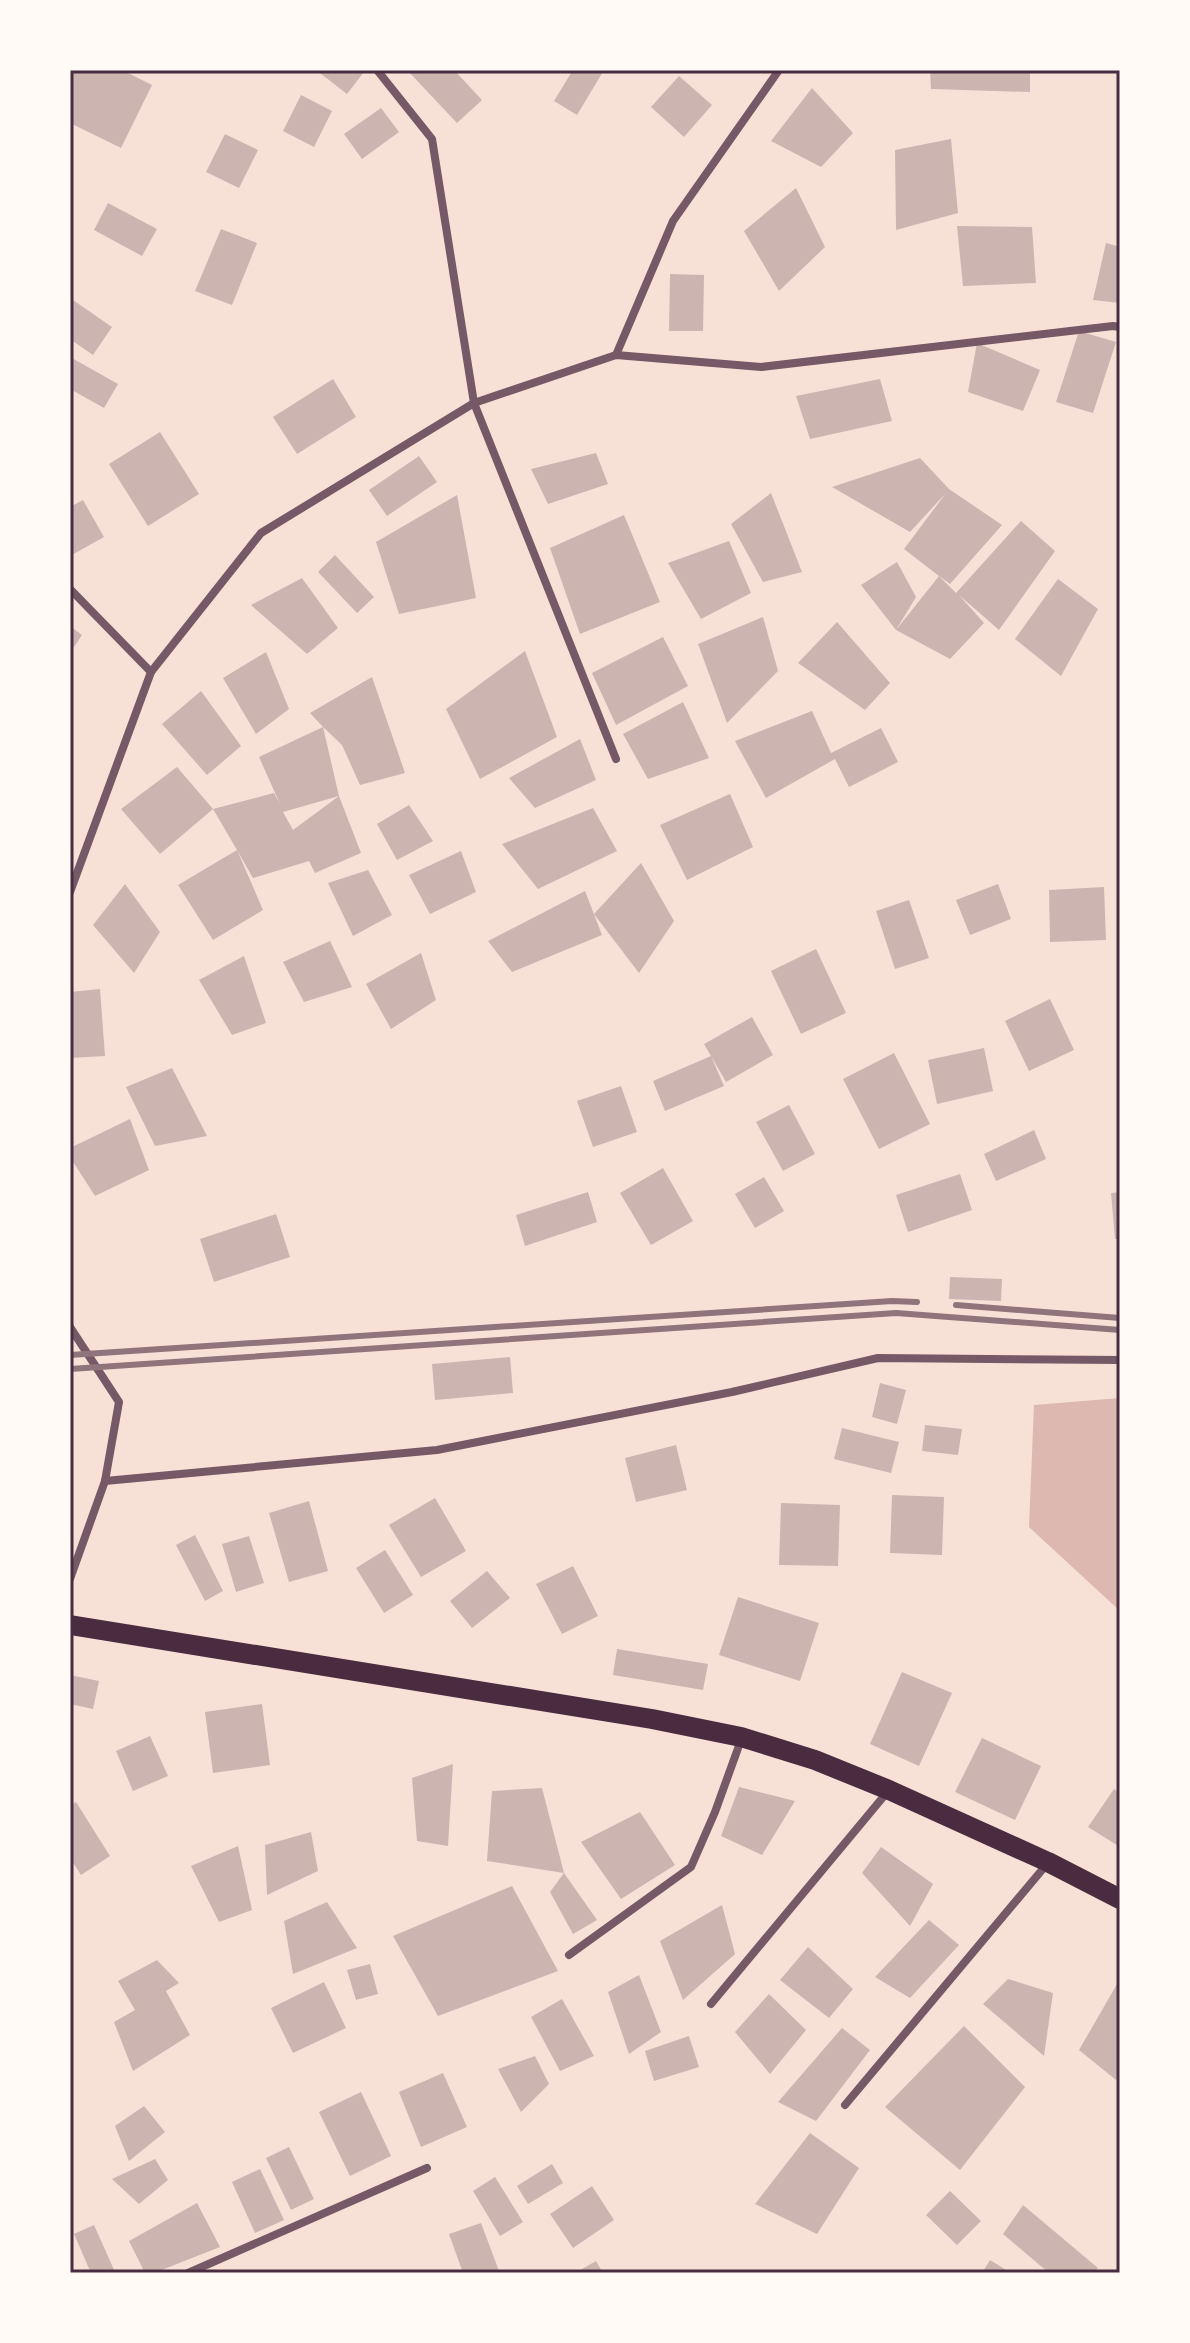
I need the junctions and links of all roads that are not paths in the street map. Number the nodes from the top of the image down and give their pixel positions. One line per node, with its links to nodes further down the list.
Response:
1 (377, 70): 5 (street)
2 (779, 70): 4 (street)
3 (1120, 327): 4 (street)
4 (616, 355): 5 (street)
5 (474, 403): 7 (street); 8 (street)
6 (70, 589): 7 (street)
7 (151, 672): 9 (street)
8 (616, 759)
9 (70, 892)
10 (70, 1327): 12 (street)
11 (1120, 1360): 12 (street)
12 (105, 1481): 13 (street)
13 (70, 1579)
14 (70, 1625): 15 (main road)
15 (741, 1737): 16 (main road); 19 (street)
16 (889, 1790): 17 (main road); 20 (street)
17 (1048, 1862): 18 (main road); 21 (street)
18 (1120, 1899)
19 (569, 1955)
20 (711, 2004)
21 (845, 2105)
22 (427, 2168): 23 (street)
23 (188, 2273)

